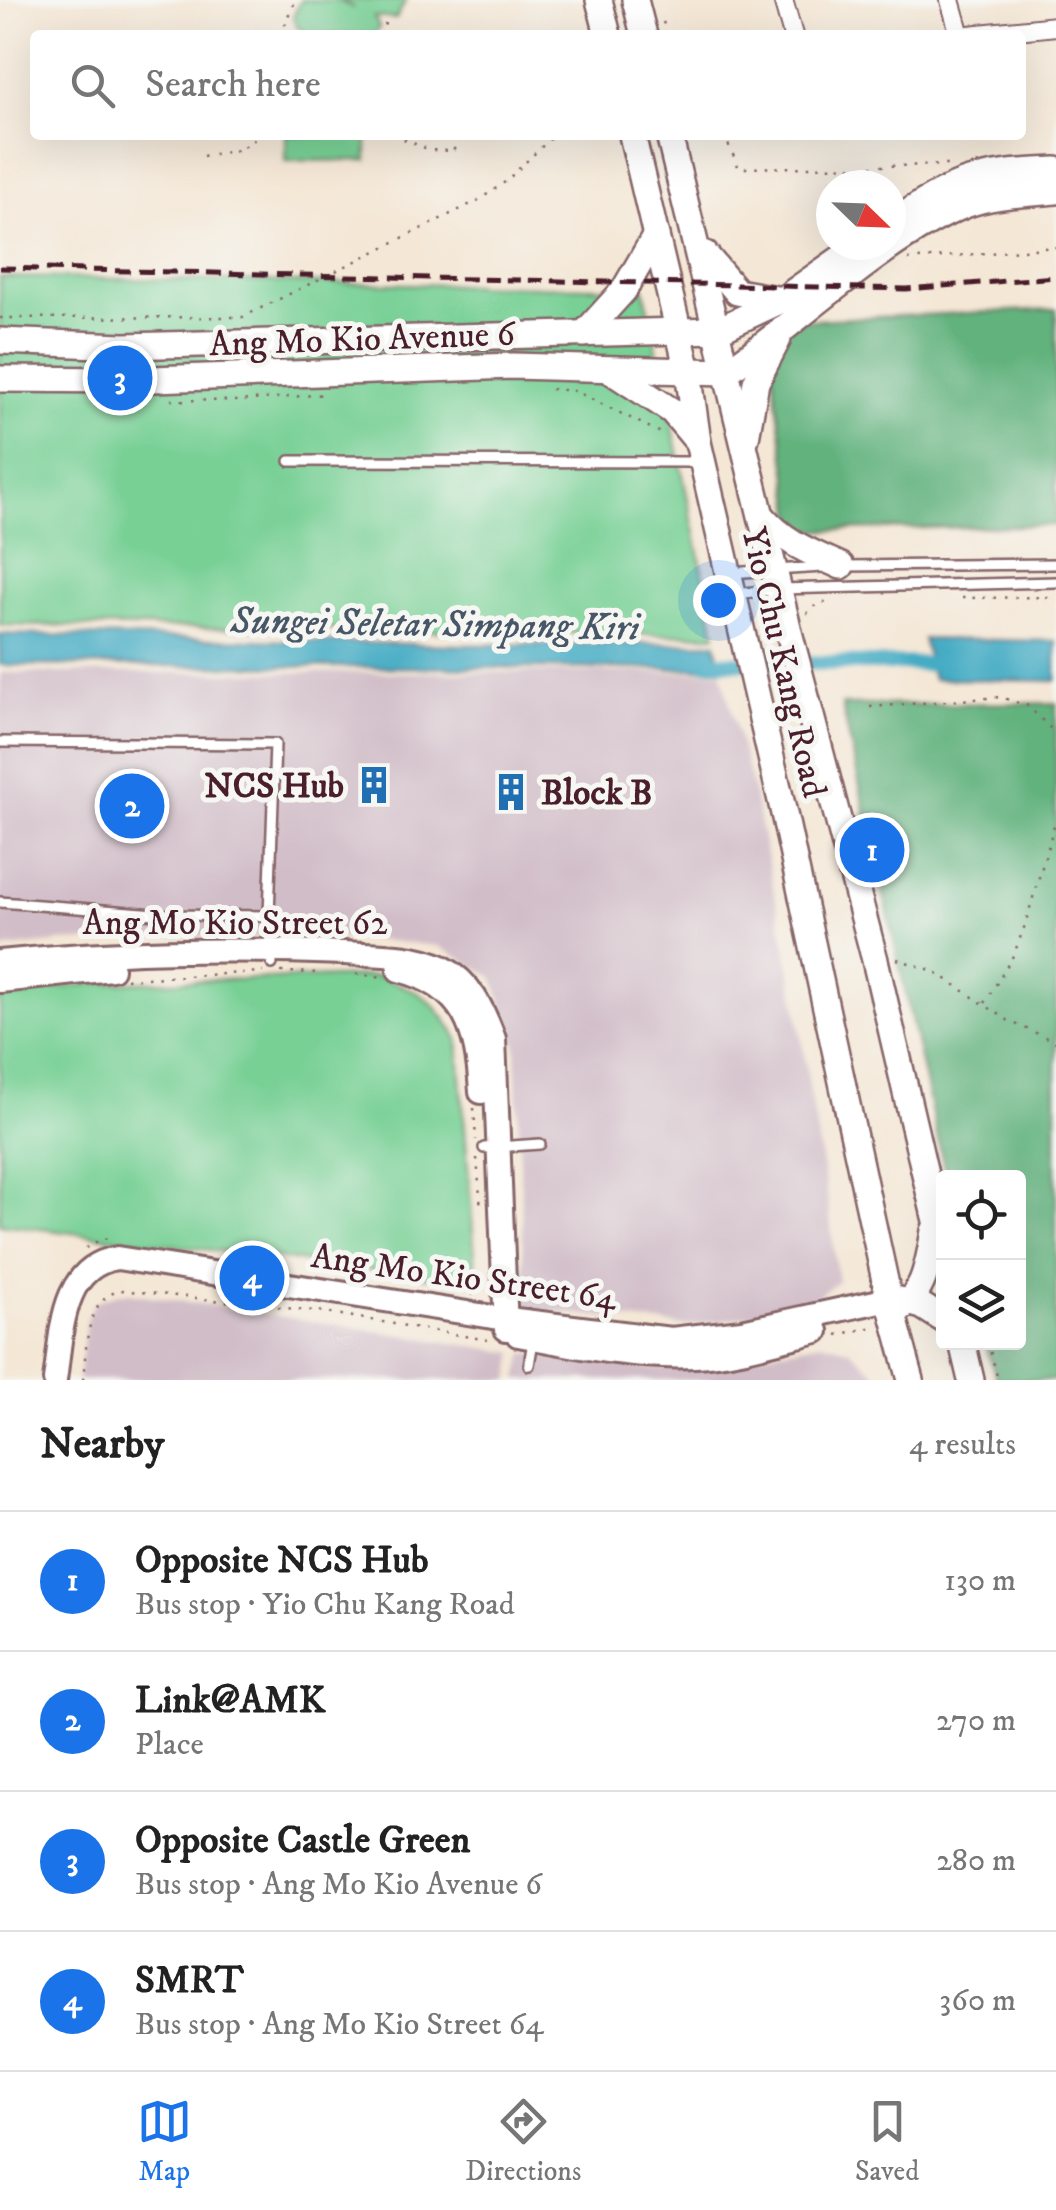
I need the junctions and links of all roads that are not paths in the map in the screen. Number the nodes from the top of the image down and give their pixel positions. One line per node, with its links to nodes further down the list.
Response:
1 (599, 0): 6 (main road)
2 (635, 0): 7 (main road)
3 (783, 0): 8 (street)
4 (950, 0): 9 (street)
5 (1056, 26): 10 (street)
6 (607, 30)
7 (643, 30)
8 (792, 30)
9 (959, 30)
10 (1017, 30)
11 (633, 140): 16 (main road, Yio Chu Kang Road)
12 (670, 140): 17 (main road, Yio Chu Kang Road)
13 (1056, 170): 15 (main road)
14 (1056, 191): 23 (main road)
15 (906, 214)
16 (656, 235): 21 (main road, Yio Chu Kang Road); 22 (main road)
17 (696, 242): 19 (main road); 20 (main road, Yio Chu Kang Road)
18 (839, 260): 19 (main road)
19 (782, 300): 20 (main road)
20 (718, 330): 21 (main road, Ang Mo Kio Avenue 6); 27 (main road, Yio Chu Kang Road)
21 (678, 332): 22 (main road, Ang Mo Kio Avenue 6); 26 (main road, Yio Chu Kang Road)
22 (584, 334): 24 (main road, Ang Mo Kio Avenue 6)
23 (780, 334): 27 (main road); 29 (main road)
24 (0, 342)
25 (606, 369): 26 (main road, Ang Mo Kio Avenue 6); 28 (main road, Ang Mo Kio Avenue 6); 30 (main road)
26 (688, 371): 27 (main road, Ang Mo Kio Avenue 6); 30 (main road, Yio Chu Kang Road)
27 (726, 372): 29 (main road, Yio Chu Kang Road)
28 (0, 379)
29 (744, 450): 32 (main road, Yio Chu Kang Road)
30 (696, 456): 31 (lane); 37 (main road, Yio Chu Kang Road)
31 (290, 461)
32 (762, 516): 34 (main road); 35 (main road, Yio Chu Kang Road)
33 (1056, 564): 34 (lane)
34 (841, 566): 35 (lane)
35 (777, 579): 36 (lane); 37 (lane); 37 (lane); 46 (main road, Yio Chu Kang Road)
36 (1056, 582)
37 (731, 584): 47 (main road, Yio Chu Kang Road)
38 (0, 742): 40 (lane)
39 (0, 902): 40 (lane)
40 (269, 916): 41 (lane)
41 (271, 958): 42 (street, Ang Mo Kio Street 62); 43 (street, Ang Mo Kio Street 62); 45 (street, Ang Mo Kio Street 62)
42 (0, 962)
43 (0, 981)
44 (540, 1144): 45 (lane)
45 (492, 1147): 49 (street, Ang Mo Kio Street 62)
46 (936, 1222): 47 (main road)
47 (894, 1310): 48 (main road); 51 (street, Ang Mo Kio Street 64); 56 (main road, Yio Chu Kang Road)
48 (936, 1318)
49 (499, 1328): 50 (street, Ang Mo Kio Street 64); 51 (street, Ang Mo Kio Street 64); 54 (street, Ang Mo Kio Street 64); 55 (street, Ang Mo Kio Street 64)
50 (533, 1338): 51 (street, Ang Mo Kio Street 64); 53 (lane)
51 (671, 1348)
52 (964, 1350): 57 (main road)
53 (529, 1365)
54 (55, 1380)
55 (68, 1380)
56 (911, 1380)
57 (970, 1380)

